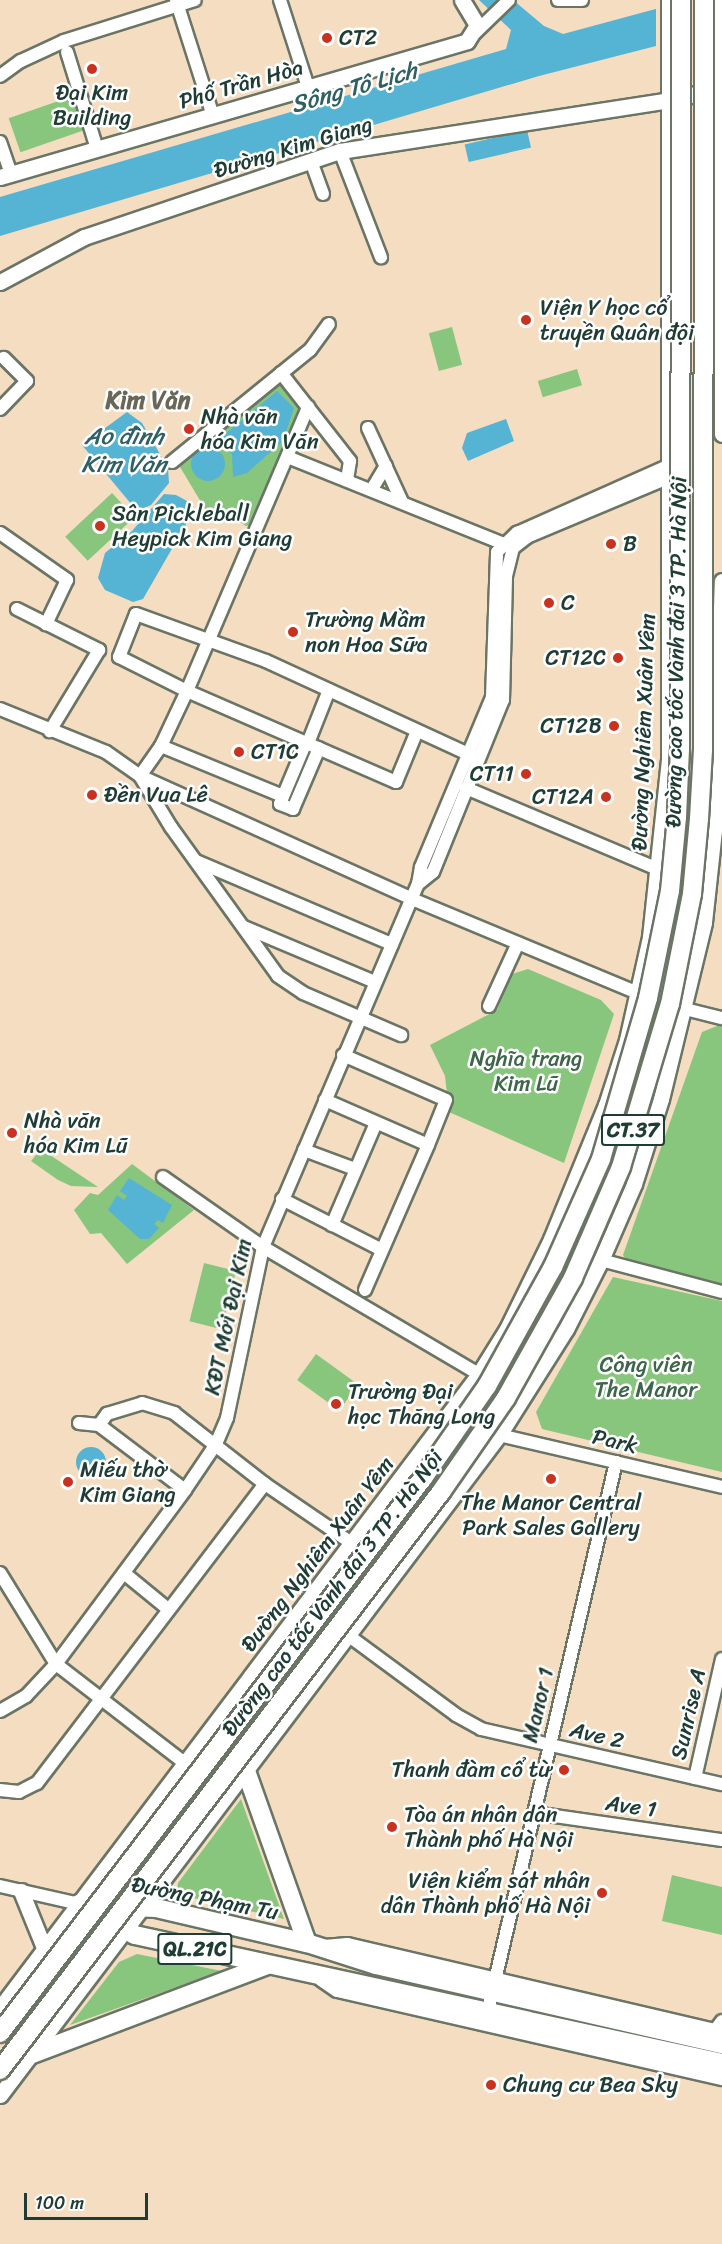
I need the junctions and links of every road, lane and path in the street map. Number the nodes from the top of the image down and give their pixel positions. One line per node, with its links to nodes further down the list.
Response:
1 (195, 0): 11 (street)
2 (280, 0): 16 (street)
3 (462, 0): 12 (main road)
4 (509, 0): 12 (street)
5 (558, 0): 6 (street)
6 (582, 0)
7 (669, 0): 18 (main road, Đường Nghiêm Xuân Yêm)
8 (681, 0): 130 (highway, Đường cao tốc Vành đai 3 TP. Hà Nội / CT.37, bridge)
9 (704, 0): 134 (highway, Đường cao tốc Vành đai 3 TP. Hà Nội / CT.37, bridge)
10 (722, 0): 13 (main road)
11 (177, 3): 15 (street); 19 (street)
12 (483, 18): 16 (main road, Phố Trần Hòa)
13 (721, 51): 17 (main road)
14 (67, 52): 21 (street)
15 (0, 76)
16 (308, 87): 19 (main road, Phố Trần Hòa)
17 (722, 89): 18 (main road, Đường Kim Giang); 26 (main road)
18 (669, 100): 22 (main road, Đường Kim Giang); 27 (main road, Đường Nghiêm Xuân Yêm)
19 (213, 116): 21 (main road, Phố Trần Hòa)
20 (0, 142): 24 (street)
21 (97, 149): 24 (main road, Phố Trần Hòa)
22 (340, 151): 23 (main road, Đường Kim Giang); 28 (street)
23 (311, 161): 25 (street); 29 (main road, Đường Kim Giang)
24 (5, 176)
25 (323, 194)
26 (720, 206): 27 (main road); 31 (main road)
27 (669, 217): 32 (main road, Đường Nghiêm Xuân Yêm)
28 (381, 257)
29 (0, 282)
30 (329, 324): 34 (street)
31 (720, 336): 32 (main road); 38 (main road)
32 (671, 338): 42 (main road, Đường Nghiêm Xuân Yêm)
33 (4, 358): 36 (street)
34 (281, 372): 35 (street); 40 (street)
35 (308, 407): 39 (street); 43 (street)
36 (0, 409)
37 (368, 428): 41 (street)
38 (722, 434)
39 (290, 458): 43 (street); 51 (street)
40 (172, 462)
41 (386, 466): 44 (street); 45 (street)
42 (670, 471): 47 (street); 67 (main road, Đường Nghiêm Xuân Yêm)
43 (347, 479): 44 (street)
44 (372, 489): 45 (street)
45 (402, 502): 47 (street)
46 (0, 533): 50 (street)
47 (507, 546): 59 (street)
48 (722, 581): 75 (main road)
49 (17, 609): 50 (street)
50 (46, 624): 55 (street)
51 (210, 639): 52 (street); 53 (street); 53 (street)
52 (329, 690): 56 (street); 57 (street)
53 (187, 691): 57 (street); 58 (street)
54 (0, 710): 55 (street)
55 (50, 731): 61 (street)
56 (417, 731): 57 (street); 59 (street)
57 (311, 744): 60 (street); 62 (street)
58 (161, 746): 61 (street); 64 (street)
59 (474, 757): 63 (street); 66 (street)
60 (292, 775): 62 (street); 64 (street)
61 (140, 776): 65 (street); 68 (street)
62 (305, 781): 64 (street)
63 (466, 788): 66 (street); 67 (street)
64 (283, 796)
65 (195, 860): 69 (street); 71 (street)
66 (427, 870): 68 (street, KĐT Mới Đại Kim)
67 (660, 870): 73 (main road, Đường Nghiêm Xuân Yêm)
68 (412, 898): 70 (street); 71 (street, KĐT Mới Đại Kim)
69 (242, 926): 72 (street); 76 (street)
70 (518, 943): 73 (street); 74 (street)
71 (392, 945): 72 (street, KĐT Mới Đại Kim)
72 (375, 982): 76 (street, KĐT Mới Đại Kim)
73 (638, 993): 88 (main road, Đường Nghiêm Xuân Yêm)
74 (489, 1006)
75 (685, 1009): 77 (street); 91 (main road)
76 (359, 1018): 78 (street); 79 (street, KĐT Mới Đại Kim)
77 (722, 1018)
78 (400, 1035)
79 (343, 1055): 80 (street, KĐT Mới Đại Kim); 82 (street)
80 (325, 1100): 81 (street); 83 (street, KĐT Mới Đại Kim)
81 (376, 1123): 82 (street); 84 (street)
82 (428, 1145): 90 (street)
83 (304, 1150): 84 (street); 86 (street, KĐT Mới Đại Kim)
84 (355, 1169): 87 (street)
85 (163, 1177): 89 (street)
86 (282, 1199): 87 (street); 89 (street, KĐT Mới Đại Kim)
87 (333, 1225): 90 (street)
88 (551, 1239): 91 (main road); 94 (main road, Đường Nghiêm Xuân Yêm)
89 (263, 1247): 94 (street); 98 (street, KĐT Mới Đại Kim)
90 (382, 1250): 92 (street)
91 (601, 1260): 93 (street); 97 (main road)
92 (365, 1290)
93 (722, 1292)
94 (479, 1374): 103 (main road, Đường Nghiêm Xuân Yêm)
95 (79, 1423): 96 (street)
96 (99, 1425): 98 (street, KĐT Mới Đại Kim); 102 (street)
97 (499, 1435): 99 (street, Park); 107 (main road)
98 (216, 1444): 100 (street); 102 (street, KĐT Mới Đại Kim)
99 (616, 1462): 101 (street, Park); 112 (street, Manor 1)
100 (265, 1484): 103 (street); 106 (street)
101 (722, 1487)
102 (185, 1490): 105 (street, KĐT Mới Đại Kim)
103 (353, 1544): 113 (main road, Đường Nghiêm Xuân Yêm)
104 (0, 1573): 109 (street)
105 (124, 1573): 106 (street); 109 (street, KĐT Mới Đại Kim)
106 (168, 1609): 110 (street)
107 (349, 1636): 112 (street, Ave 2); 114 (main road)
108 (722, 1659): 115 (street, Sunrise A)
109 (56, 1664): 110 (street); 111 (street, KĐT Mới Đại Kim)
110 (102, 1700): 113 (street); 117 (street)
111 (0, 1712)
112 (549, 1746): 115 (street, Ave 2); 118 (street, Manor 1)
113 (186, 1764): 122 (main road, Đường Nghiêm Xuân Yêm)
114 (246, 1771): 123 (main road); 125 (highway)
115 (695, 1778): 116 (street, Ave 2)
116 (722, 1784)
117 (0, 1790)
118 (534, 1813): 119 (street, Ave 1); 128 (street, Manor 1)
119 (722, 1840)
120 (0, 1886): 121 (street)
121 (21, 1891): 122 (street); 126 (main road)
122 (79, 1904): 123 (highway, Đường Phạm Tu / QL.21C); 124 (highway, Đường Phạm Tu / QL.21C); 126 (main road, Đường Nghiêm Xuân Yêm)
123 (145, 1906): 124 (main road); 125 (highway, Đường Phạm Tu / QL.21C)
124 (126, 1933): 127 (highway, Đường Phạm Tu / QL.21C); 132 (main road)
125 (314, 1945): 128 (highway, Đường Phạm Tu / QL.21C)
126 (45, 1950): 129 (main road, Đường Nghiêm Xuân Yêm)
127 (268, 1965): 128 (highway, Đường Phạm Tu / QL.21C); 132 (highway)
128 (490, 2001): 131 (highway, Đường Phạm Tu / QL.21C); 133 (main road, Đường Phạm Tu); 133 (highway, Đường Phạm Tu)
129 (0, 2008)
130 (0, 2033)
131 (717, 2034): 133 (street)
132 (32, 2054): 136 (main road)
133 (702, 2066): 135 (highway, Đường Phạm Tu)
134 (0, 2070)
135 (721, 2070)
136 (0, 2096)

